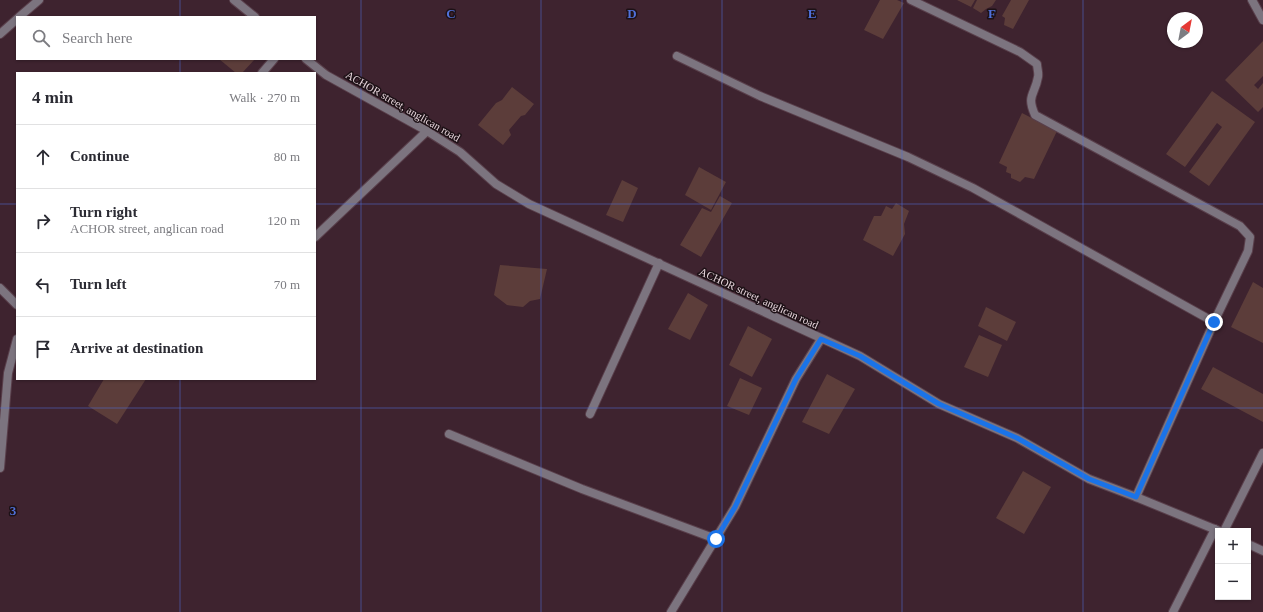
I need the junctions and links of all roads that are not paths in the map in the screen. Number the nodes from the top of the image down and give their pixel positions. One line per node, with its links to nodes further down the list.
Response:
1 (39, 0): 5 (street)
2 (234, 0): 6 (street)
3 (910, 0): 19 (street)
4 (1252, 0): 8 (street)
5 (20, 16)
6 (254, 16)
7 (16, 20): 9 (street)
8 (1263, 20)
9 (0, 34)
10 (677, 56): 19 (street)
11 (273, 60): 13 (street)
12 (307, 60): 14 (street, ACHOR street, anglican road)
13 (263, 72)
14 (427, 131): 15 (street); 16 (street, ACHOR street, anglican road)
15 (316, 236)
16 (659, 263): 20 (street, ACHOR street, anglican road); 22 (street)
17 (0, 288): 18 (street)
18 (16, 304)
19 (1214, 322): 26 (street)
20 (821, 339): 26 (street, ACHOR street, anglican road); 30 (street)
21 (16, 343): 25 (street)
22 (590, 414)
23 (449, 434): 30 (street)
24 (1263, 453): 27 (street)
25 (0, 468)
26 (1136, 497): 28 (street, ACHOR street, anglican road)
27 (1226, 528)
28 (1215, 529)
29 (1215, 534): 34 (street)
30 (716, 539): 33 (street)
31 (1251, 545): 32 (street)
32 (1263, 551)
33 (671, 612)
34 (1173, 612)

